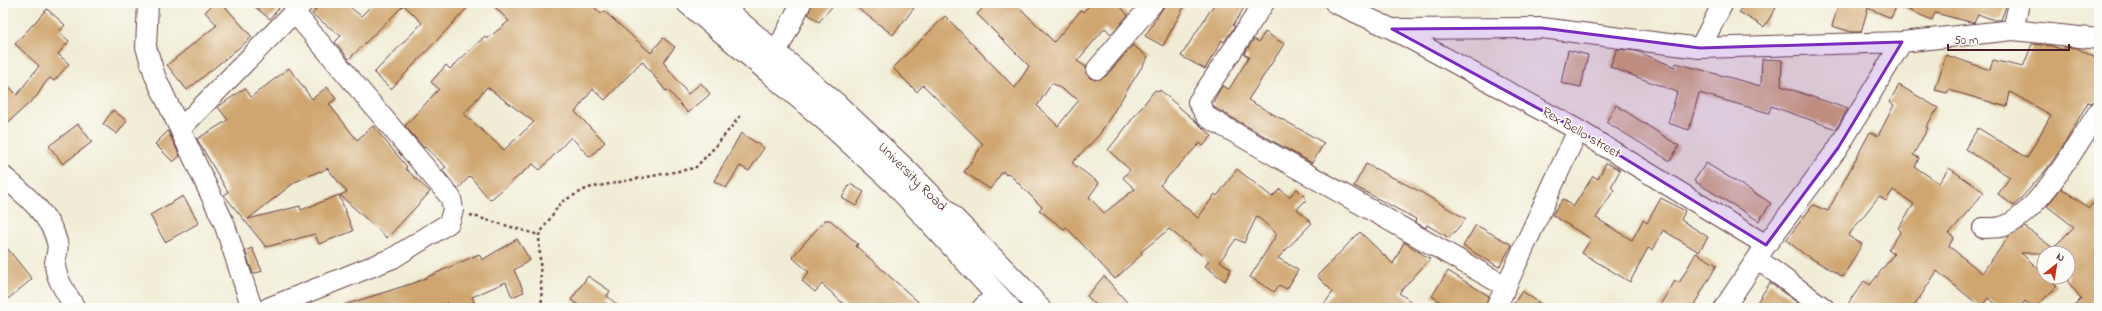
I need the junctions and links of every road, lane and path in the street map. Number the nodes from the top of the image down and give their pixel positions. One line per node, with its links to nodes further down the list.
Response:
1 (148, 3): 20 (street)
2 (688, 3): 16 (main road, University Road)
3 (717, 3): 16 (main road, University Road)
4 (801, 3): 16 (street)
5 (1153, 3): 17 (street)
6 (1264, 3): 27 (street)
7 (1335, 3): 11 (street, Rex Bello street)
8 (1723, 3): 15 (street)
9 (2019, 3): 12 (street)
10 (299, 8): 20 (street); 23 (street)
11 (1392, 29): 15 (street); 21 (street, Rex Bello street)
12 (2013, 30): 13 (street); 14 (street)
13 (2099, 39)
14 (1902, 42): 15 (street); 26 (street)
15 (1700, 48)
16 (772, 62): 28 (main road, University Road); 33 (main road, University Road)
17 (1097, 69)
18 (2099, 111): 24 (street)
19 (741, 115): 25 (path)
20 (180, 129): 30 (street)
21 (1578, 130): 26 (street, Rex Bello street); 27 (street)
22 (3, 176): 29 (street)
23 (453, 210): 25 (path); 31 (street)
24 (1983, 228)
25 (539, 235): 32 (path)
26 (1761, 252): 35 (street); 36 (street, Rex Bello street)
27 (1505, 286): 34 (street)
28 (996, 303)
29 (75, 308)
30 (252, 308)
31 (268, 308)
32 (542, 308)
33 (1039, 308)
34 (1496, 308)
35 (1724, 308)
36 (1824, 308)

